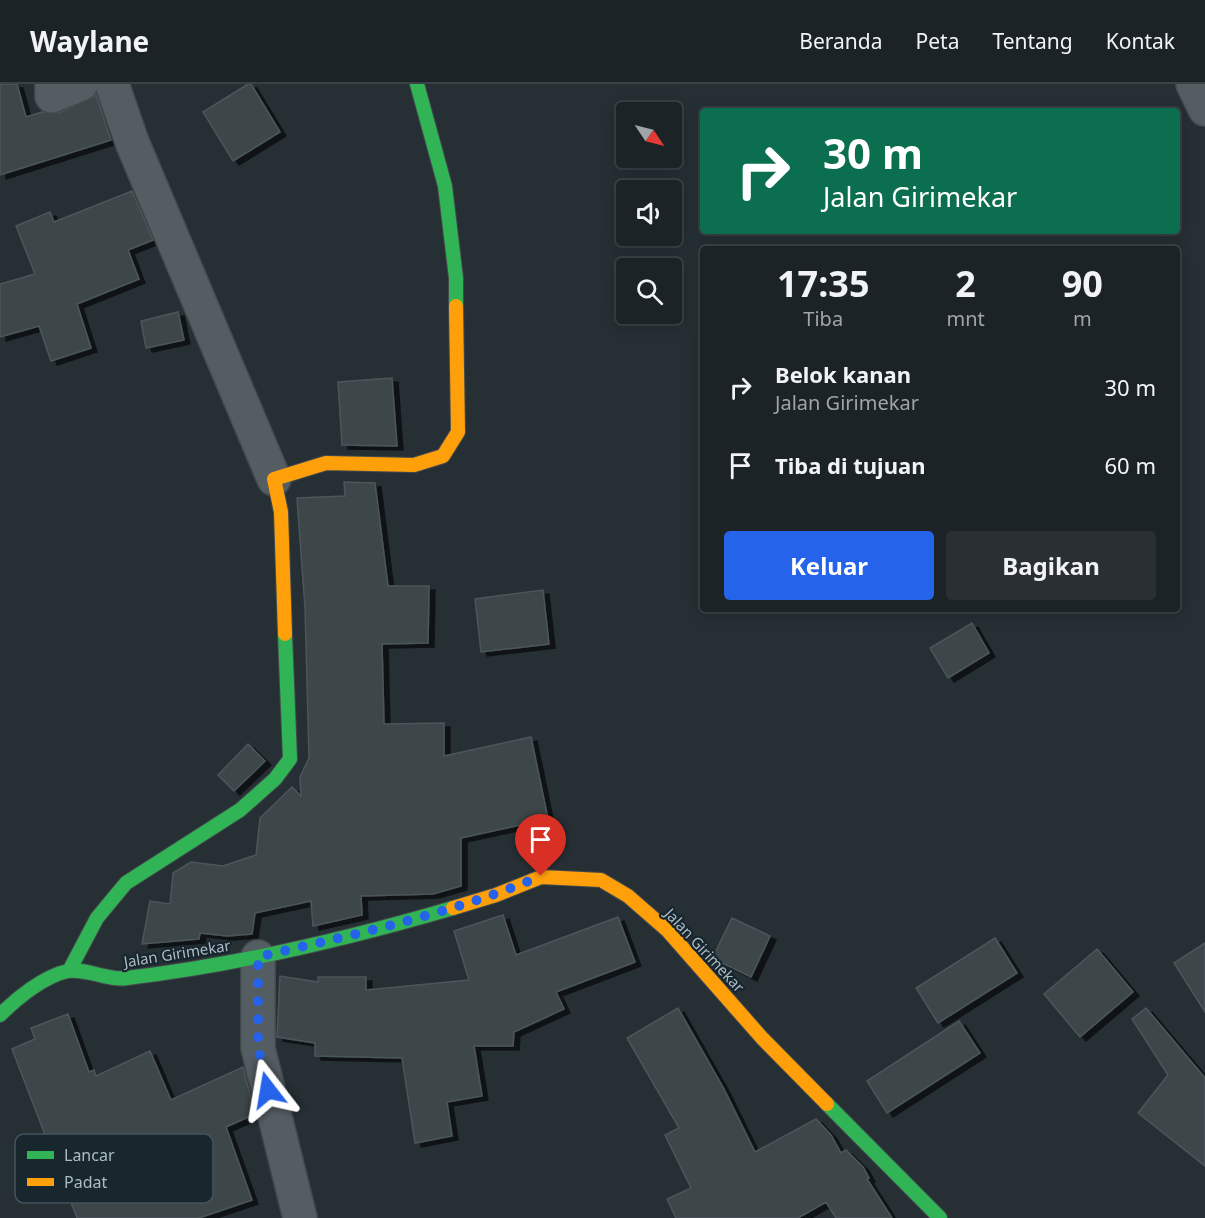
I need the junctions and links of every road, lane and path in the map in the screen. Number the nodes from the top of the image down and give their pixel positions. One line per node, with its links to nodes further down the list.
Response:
1 (52, 84): 2 (street)
2 (81, 84)
3 (112, 84): 7 (street)
4 (417, 84): 7 (street)
5 (1193, 84): 6 (street)
6 (1205, 110)
7 (274, 479): 9 (street)
8 (258, 957): 9 (street, Jalan Girimekar); 11 (street); 12 (street, Jalan Girimekar)
9 (69, 971): 10 (street)
10 (0, 1015)
11 (300, 1218)
12 (940, 1218)

